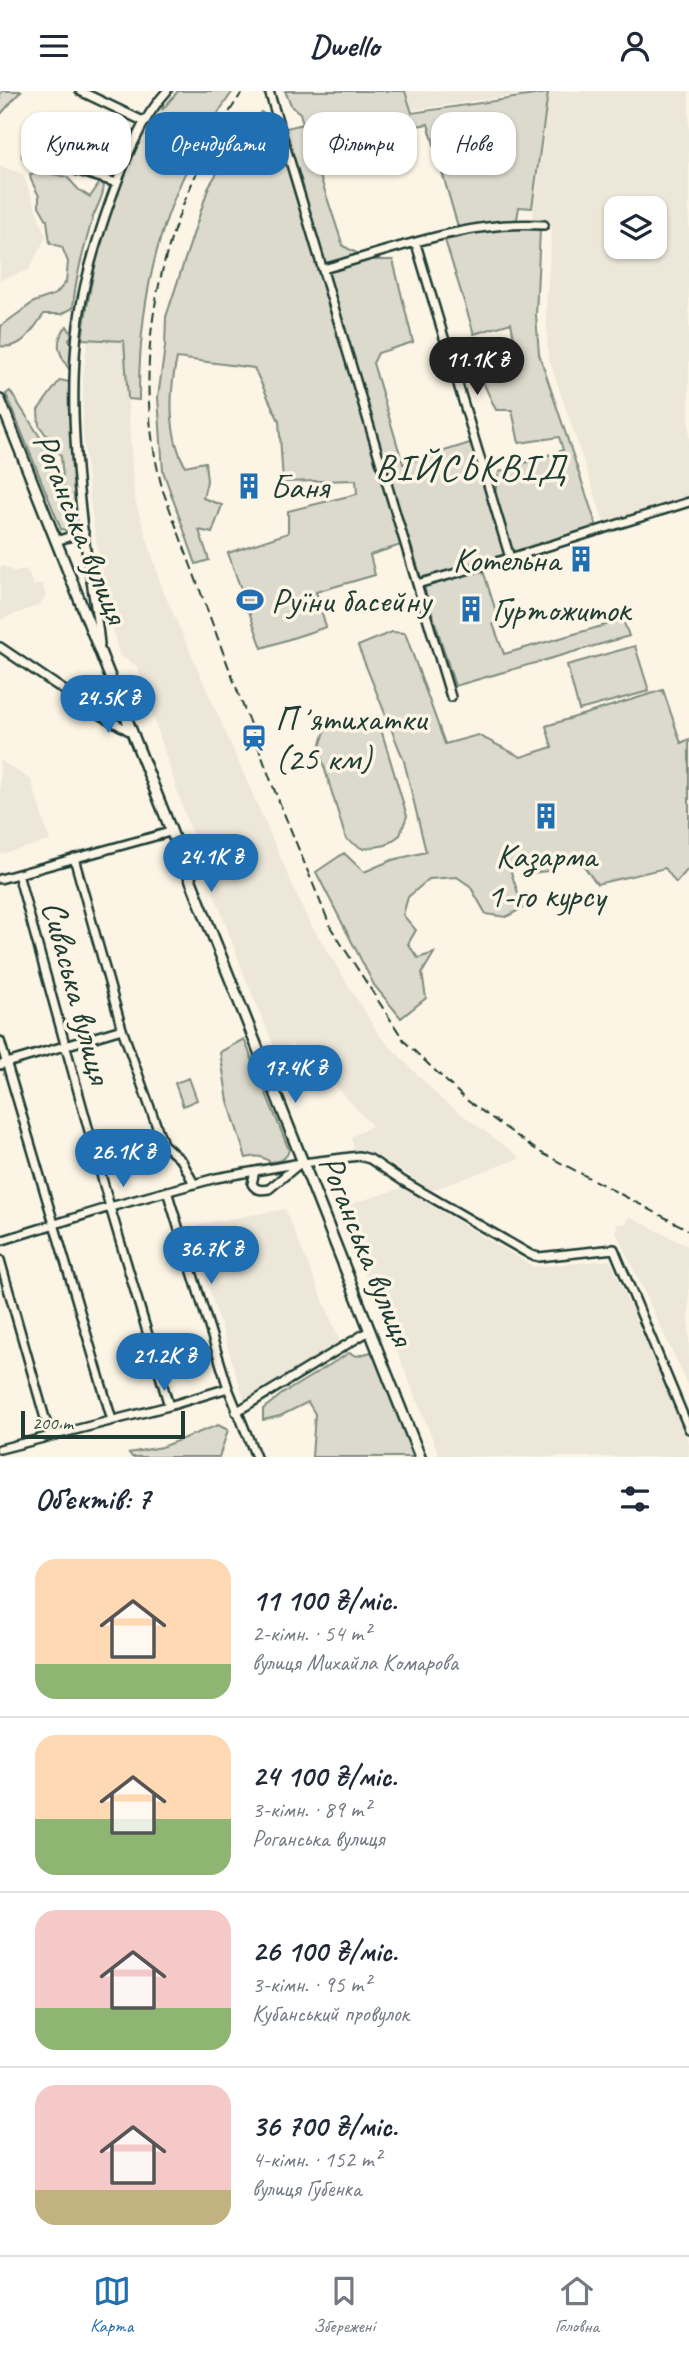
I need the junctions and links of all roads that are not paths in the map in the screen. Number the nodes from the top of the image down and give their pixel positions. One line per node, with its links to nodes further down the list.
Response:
1 (80, 91): 5 (street)
2 (167, 91): 4 (street)
3 (269, 91): 10 (street)
4 (153, 112)
5 (145, 123): 7 (street)
6 (91, 175): 7 (street)
7 (117, 183): 13 (street)
8 (544, 225): 9 (street)
9 (416, 243): 10 (street); 15 (street)
10 (323, 269): 16 (street)
11 (0, 400): 14 (main road, Роганська вулиця)
12 (689, 502): 15 (street)
13 (84, 532): 14 (street); 18 (street)
14 (56, 541): 18 (main road, Роганська вулиця)
15 (510, 558): 16 (street)
16 (417, 584): 19 (street)
17 (0, 647): 20 (street)
18 (100, 652): 20 (main road, Роганська вулиця)
19 (452, 697)
20 (131, 732): 21 (main road, Роганська вулиця)
21 (170, 832): 22 (street); 29 (main road, Роганська вулиця)
22 (74, 858): 23 (street); 25 (street)
23 (18, 874): 24 (street); 27 (street, Сиваська вулиця)
24 (0, 879)
25 (122, 1029): 27 (street); 31 (street)
26 (0, 1041): 28 (street)
27 (65, 1046): 28 (street); 33 (street, Сиваська вулиця)
28 (3, 1064): 34 (street)
29 (301, 1163): 30 (street); 30 (street); 37 (main road, Роганська вулиця); 42 (street)
30 (255, 1171): 31 (street)
31 (194, 1184): 32 (street)
32 (167, 1191): 33 (street); 38 (street)
33 (110, 1207): 34 (street); 39 (street, Сиваська вулиця)
34 (54, 1225): 35 (street); 41 (street)
35 (0, 1241)
36 (0, 1260): 43 (street)
37 (369, 1331): 40 (street); 46 (main road, Роганська вулиця)
38 (228, 1388): 39 (street); 40 (street)
39 (169, 1406): 41 (street)
40 (236, 1412): 45 (street)
41 (112, 1420): 43 (street)
42 (689, 1429)
43 (50, 1436): 44 (street)
44 (0, 1449)
45 (256, 1457)
46 (420, 1457)

